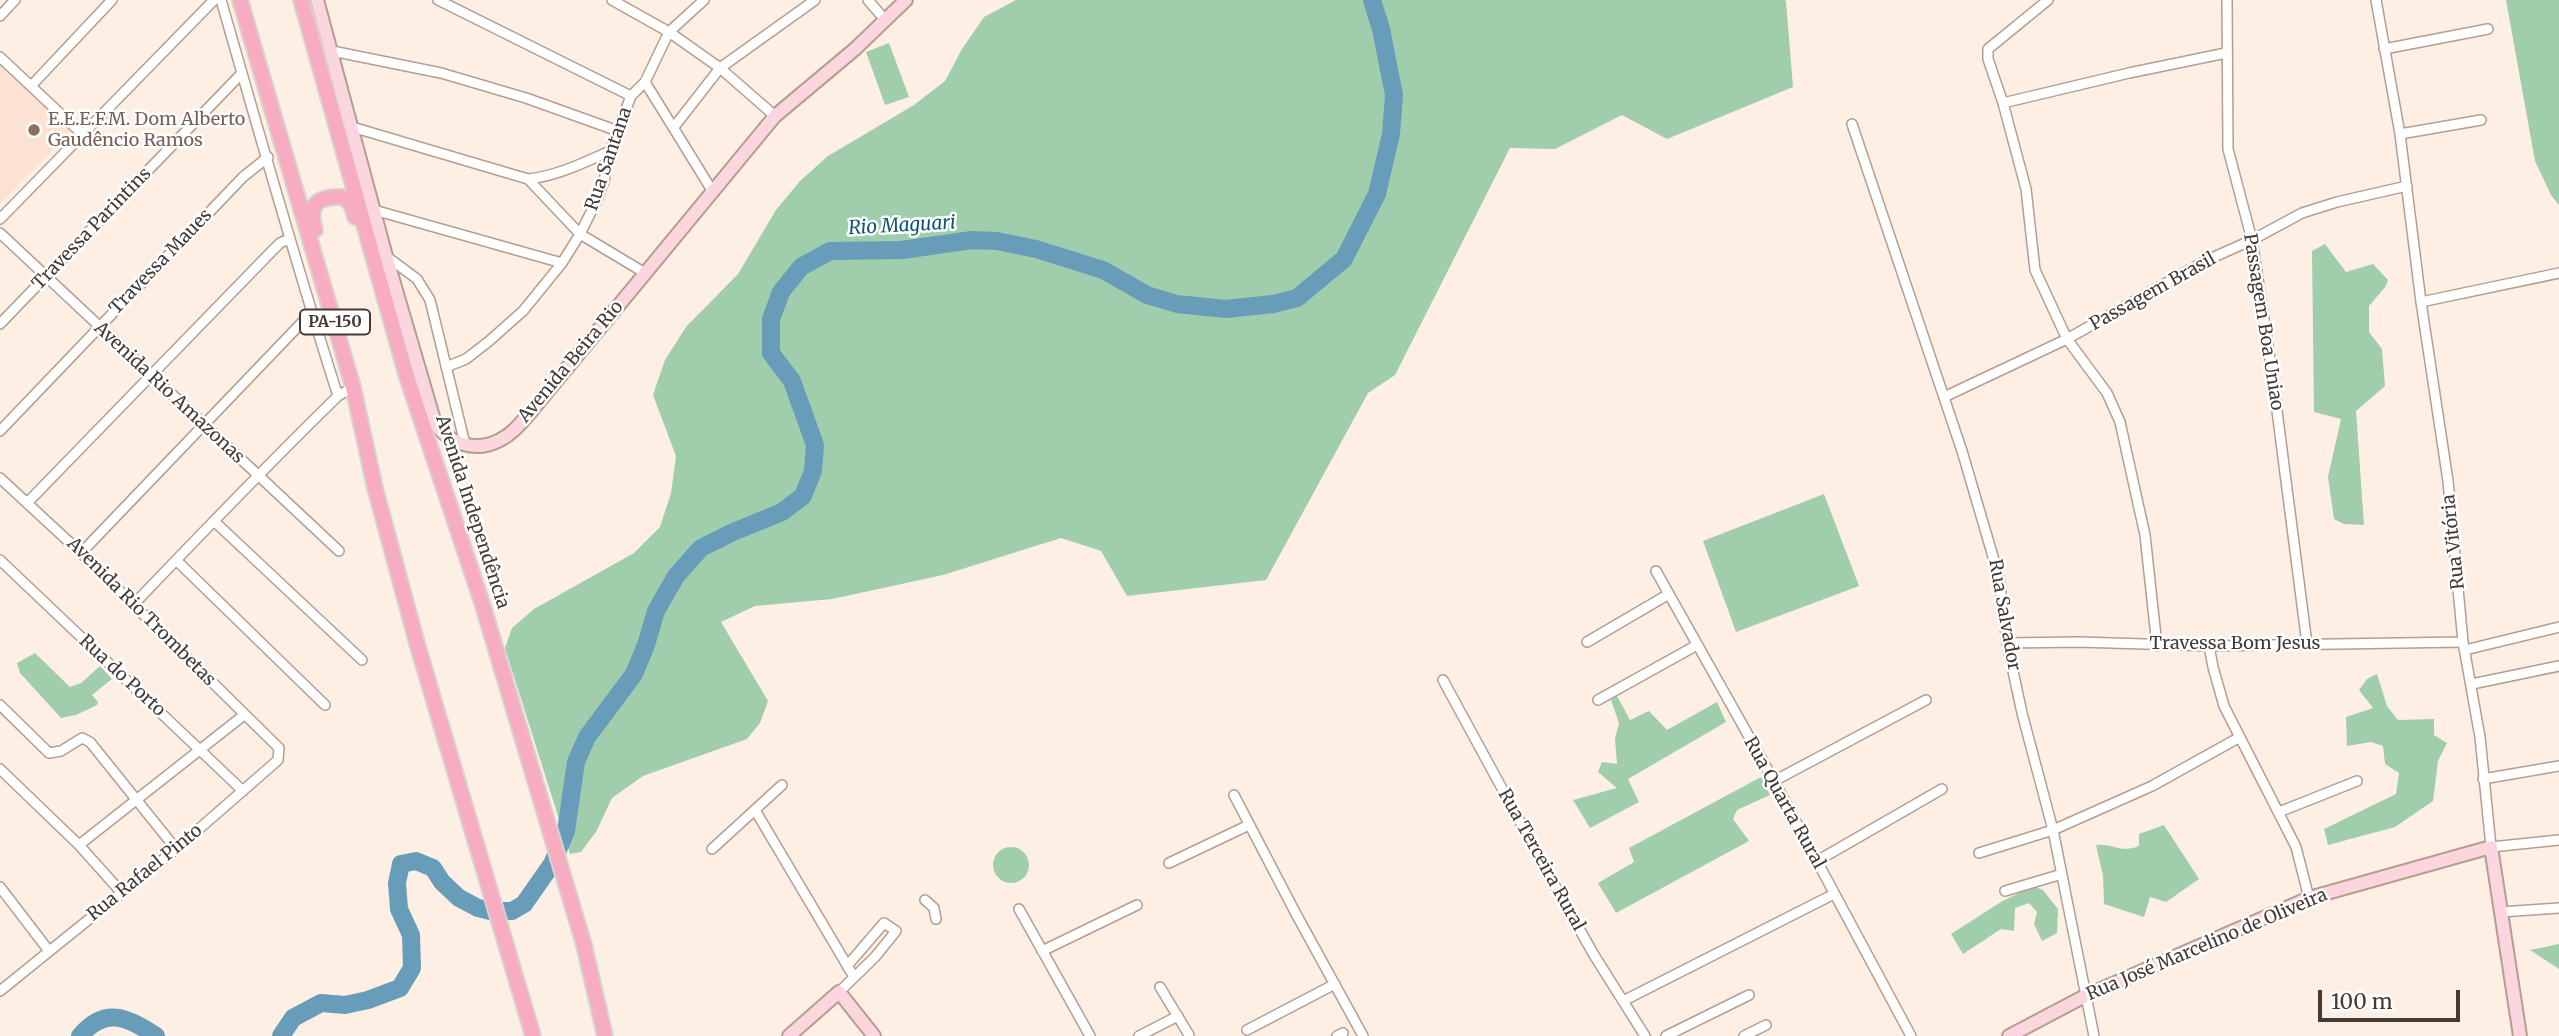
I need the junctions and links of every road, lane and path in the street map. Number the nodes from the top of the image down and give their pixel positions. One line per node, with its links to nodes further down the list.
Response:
1 (15, 0): 17 (street)
2 (112, 0): 28 (street)
3 (214, 0): 37 (street)
4 (221, 0): 26 (street)
5 (240, 0): 61 (main road, PA-150)
6 (301, 0): 59 (main road, Avenida Independência / PA-150)
7 (317, 0): 22 (street)
8 (438, 0): 29 (street)
9 (704, 0): 20 (street, Rua Santana)
10 (815, 0): 25 (street)
11 (868, 0): 18 (street)
12 (906, 0): 18 (street, Avenida Beira Rio)
13 (2048, 0): 30 (street)
14 (2227, 0): 23 (street, Passagem Boa Uniao)
15 (2376, 0): 21 (street, Rua Vitória)
16 (618, 2): 20 (street)
17 (0, 16)
18 (886, 21): 31 (street, Avenida Beira Rio)
19 (2488, 29): 21 (street)
20 (669, 32): 25 (street); 27 (street, Rua Santana)
21 (2384, 49): 38 (street, Rua Vitória)
22 (332, 51): 34 (street); 36 (street)
23 (2226, 53): 30 (street); 49 (street, Passagem Boa Uniao)
24 (0, 57): 28 (street)
25 (720, 68): 31 (street); 35 (street)
26 (242, 73): 40 (street); 54 (street, Travessa Parintins)
27 (645, 82): 29 (street, Rua Santana); 35 (street)
28 (32, 85): 37 (street)
29 (631, 96): 36 (street, Rua Santana)
30 (2003, 103): 60 (street)
31 (775, 116): 43 (street, Avenida Beira Rio)
32 (2480, 120): 38 (street)
33 (1852, 124): 67 (street, Rua Salvador)
34 (352, 127): 41 (street); 44 (street)
35 (674, 127): 43 (street)
36 (618, 131): 39 (street, Rua Santana)
37 (82, 134): 45 (street)
38 (2400, 134): 42 (street, Rua Vitória)
39 (610, 151): 41 (street); 47 (street, Rua Santana)
40 (268, 158): 48 (street); 58 (street, Travessa Maues)
41 (528, 178): 47 (street)
42 (2407, 186): 49 (street, Passagem Brasil); 55 (street, Rua Vitória)
43 (713, 192): 52 (street, Avenida Beira Rio)
44 (374, 210): 50 (street); 51 (street)
45 (0, 219)
46 (0, 233): 54 (street, Avenida Rio Amazonas)
47 (580, 234): 51 (street, Rua Santana); 52 (street)
48 (289, 239): 56 (street); 64 (street)
49 (2252, 240): 60 (street, Passagem Brasil); 87 (street, Passagem Boa Uniao)
50 (386, 256): 62 (street); 63 (street)
51 (562, 263): 62 (street, Rua Santana)
52 (645, 273): 70 (street, Avenida Beira Rio)
53 (2559, 273): 55 (street)
54 (46, 276): 57 (street, Travessa Parintins); 58 (street, Avenida Rio Amazonas)
55 (2421, 302): 91 (street, Rua Vitória)
56 (311, 313): 66 (street); 68 (street)
57 (0, 324)
58 (98, 327): 64 (street, Avenida Rio Amazonas); 69 (street, Travessa Maues)
59 (394, 331): 61 (main road); 63 (main road, Avenida Independência / PA-150)
60 (2067, 339): 67 (street, Passagem Brasil); 89 (street)
61 (341, 348): 65 (main road, PA-150)
62 (446, 367): 70 (street)
63 (412, 372): 70 (street); 154 (main road, Avenida Independência / PA-150)
64 (151, 376): 68 (street, Avenida Rio Amazonas); 73 (street)
65 (353, 387): 66 (street); 153 (main road, PA-150)
66 (338, 396): 71 (street)
67 (1944, 397): 86 (street, Rua Salvador)
68 (203, 425): 71 (street, Avenida Rio Amazonas); 76 (street)
69 (0, 431)
70 (465, 444)
71 (258, 475): 74 (street); 75 (street, Avenida Rio Amazonas)
72 (0, 478): 73 (street, Avenida Rio Trombetas)
73 (27, 503): 76 (street, Avenida Rio Trombetas)
74 (215, 522): 78 (street); 92 (street)
75 (339, 551)
76 (81, 553): 83 (street, Avenida Rio Trombetas)
77 (0, 560): 79 (street, Rua do Porto)
78 (176, 560): 83 (street); 99 (street)
79 (9, 569): 81 (street); 103 (street, Rua do Porto)
80 (1656, 570): 82 (street, Rua Quarta Rural)
81 (0, 578)
82 (1669, 594): 85 (street); 88 (street, Rua Quarta Rural)
83 (134, 604): 100 (street, Avenida Rio Trombetas)
84 (2559, 627): 91 (street, Travessa Bom Jesus)
85 (1587, 642)
86 (2007, 643): 89 (street, Travessa Bom Jesus); 117 (street, Rua Salvador)
87 (2307, 644): 90 (street, Travessa Bom Jesus); 91 (street, Travessa Bom Jesus)
88 (1697, 645): 96 (street); 107 (street, Rua Quarta Rural)
89 (2157, 646): 90 (street, Travessa Bom Jesus)
90 (2209, 646): 101 (street)
91 (2464, 646): 95 (street, Rua Vitória)
92 (362, 660)
93 (2559, 666): 95 (street)
94 (1443, 680): 148 (street, Rua Terceira Rural)
95 (2472, 684): 106 (street, Rua Vitória)
96 (1598, 700)
97 (1926, 700): 107 (street)
98 (0, 705): 113 (street)
99 (325, 705)
100 (244, 715): 102 (street, Avenida Rio Trombetas); 103 (street)
101 (2240, 737): 115 (street); 117 (street)
102 (279, 748): 111 (street, Rua Rafael Pinto)
103 (202, 751): 111 (street, Rua do Porto); 113 (street)
104 (2559, 766): 106 (street)
105 (0, 769): 119 (street)
106 (2483, 779): 120 (street, Rua Vitória)
107 (1774, 781): 124 (street, Rua Quarta Rural)
108 (2357, 781): 115 (street)
109 (782, 785): 114 (street)
110 (1942, 789): 124 (street)
111 (243, 791): 121 (street, Rua Rafael Pinto)
112 (1234, 794): 116 (street)
113 (137, 801): 119 (street); 121 (street)
114 (755, 810): 122 (street); 140 (street)
115 (2279, 812): 131 (street)
116 (1250, 822): 125 (street); 142 (street)
117 (2053, 830): 123 (street); 126 (street, Rua Salvador)
118 (2559, 840): 120 (street)
119 (79, 845): 129 (street)
120 (2491, 848): 131 (street, Rua José Marcelino de Oliveira); 136 (street, Rua Vitória)
121 (176, 849): 129 (street, Rua Rafael Pinto)
122 (712, 849)
123 (1979, 853)
124 (1817, 861): 130 (street, Rua Quarta Rural)
125 (1169, 863)
126 (2062, 874): 128 (street); 147 (street, Rua Salvador)
127 (0, 887): 138 (street)
128 (2005, 891)
129 (121, 892): 138 (street, Rua Rafael Pinto)
130 (1834, 894): 148 (street); 163 (street, Rua Quarta Rural)
131 (2309, 898): 147 (street, Rua José Marcelino de Oliveira)
132 (925, 900): 137 (street)
133 (1137, 905): 139 (street)
134 (2559, 908): 136 (street)
135 (1019, 909): 139 (street)
136 (2501, 912): 166 (street, Rua Vitória)
137 (936, 919)
138 (49, 951): 144 (street, Rua Rafael Pinto)
139 (1042, 951): 157 (street)
140 (847, 966): 141 (street); 141 (street)
141 (854, 977): 145 (street)
142 (1335, 984): 151 (street); 159 (street)
143 (1160, 986): 149 (street)
144 (0, 991)
145 (839, 992): 155 (street); 156 (street)
146 (1749, 995): 161 (street)
147 (2085, 996): 164 (street, Rua José Marcelino de Oliveira); 165 (street, Rua Salvador)
148 (1623, 1001): 160 (street, Rua Terceira Rural)
149 (1178, 1016): 152 (street); 158 (street)
150 (1766, 1025): 162 (street)
151 (1247, 1030)
152 (1189, 1035)
153 (533, 1036)
154 (605, 1036)
155 (789, 1036)
156 (874, 1036)
157 (1090, 1036)
158 (1139, 1036)
159 (1363, 1036)
160 (1645, 1036)
161 (1666, 1036)
162 (1744, 1036)
163 (1911, 1036)
164 (2009, 1036)
165 (2094, 1036)
166 (2519, 1036)

